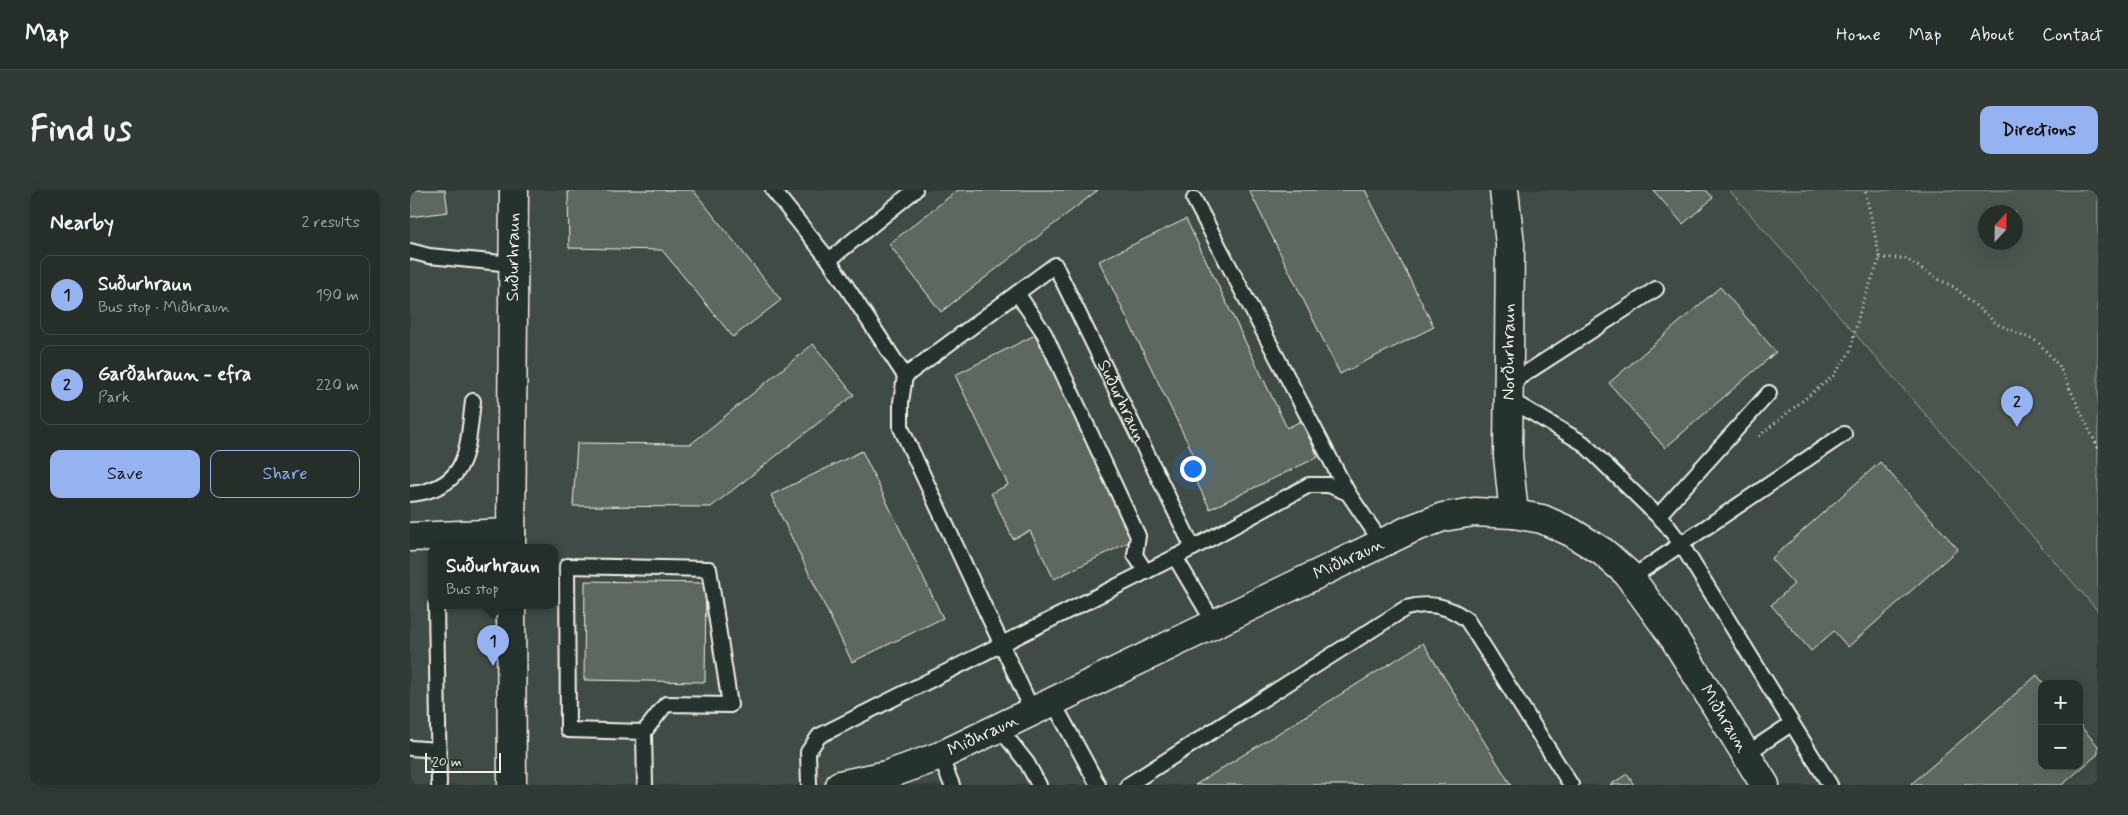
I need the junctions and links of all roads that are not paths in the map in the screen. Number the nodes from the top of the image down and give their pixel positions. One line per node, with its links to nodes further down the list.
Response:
1 (514, 190): 8 (street, Suðurhraun)
2 (773, 190): 7 (lane)
3 (915, 190): 7 (lane)
4 (1504, 190): 12 (street, Norðurhraun)
5 (1194, 199): 16 (lane)
6 (410, 251): 8 (lane)
7 (830, 260): 11 (lane)
8 (512, 264): 21 (street, Suðurhraun)
9 (1656, 289): 12 (lane)
10 (1017, 293): 11 (lane, Suðurhraun); 24 (lane, Suðurhraun); 26 (lane)
11 (905, 376): 31 (lane)
12 (1509, 392): 18 (street, Norðurhraun); 19 (lane)
13 (1770, 393): 19 (lane)
14 (473, 402): 17 (lane)
15 (1844, 434): 23 (lane)
16 (1348, 493): 22 (lane); 24 (lane)
17 (410, 494)
18 (1514, 514): 22 (street, Miðhraun); 27 (street, Miðhraun)
19 (1658, 516): 23 (lane)
20 (410, 537): 21 (street)
21 (511, 540)
22 (1382, 543): 30 (street, Miðhraun)
23 (1681, 544): 27 (lane); 33 (lane)
24 (1193, 548): 25 (lane)
25 (1175, 557): 26 (lane); 30 (lane)
26 (1146, 572): 31 (lane)
27 (1631, 578): 38 (street, Miðhraun)
28 (436, 609): 37 (lane)
29 (510, 609): 41 (street)
30 (1214, 623): 32 (street, Miðhraun)
31 (1001, 645): 32 (lane); 43 (lane)
32 (1043, 707): 34 (street, Miðhraun); 47 (lane)
33 (1791, 724): 38 (lane); 51 (lane)
34 (1000, 729): 39 (street, Miðhraun); 46 (lane)
35 (644, 732): 35 (lane); 42 (lane)
36 (410, 748): 37 (lane)
37 (438, 750): 40 (lane)
38 (1746, 754): 50 (street, Miðhraun)
39 (940, 756): 44 (street, Miðhraun); 45 (lane)
40 (439, 785)
41 (512, 785)
42 (645, 785)
43 (810, 785)
44 (840, 785)
45 (952, 785)
46 (1039, 785)
47 (1098, 785)
48 (1128, 785): 49 (lane)
49 (1571, 785)
50 (1765, 785)
51 (1830, 785)

